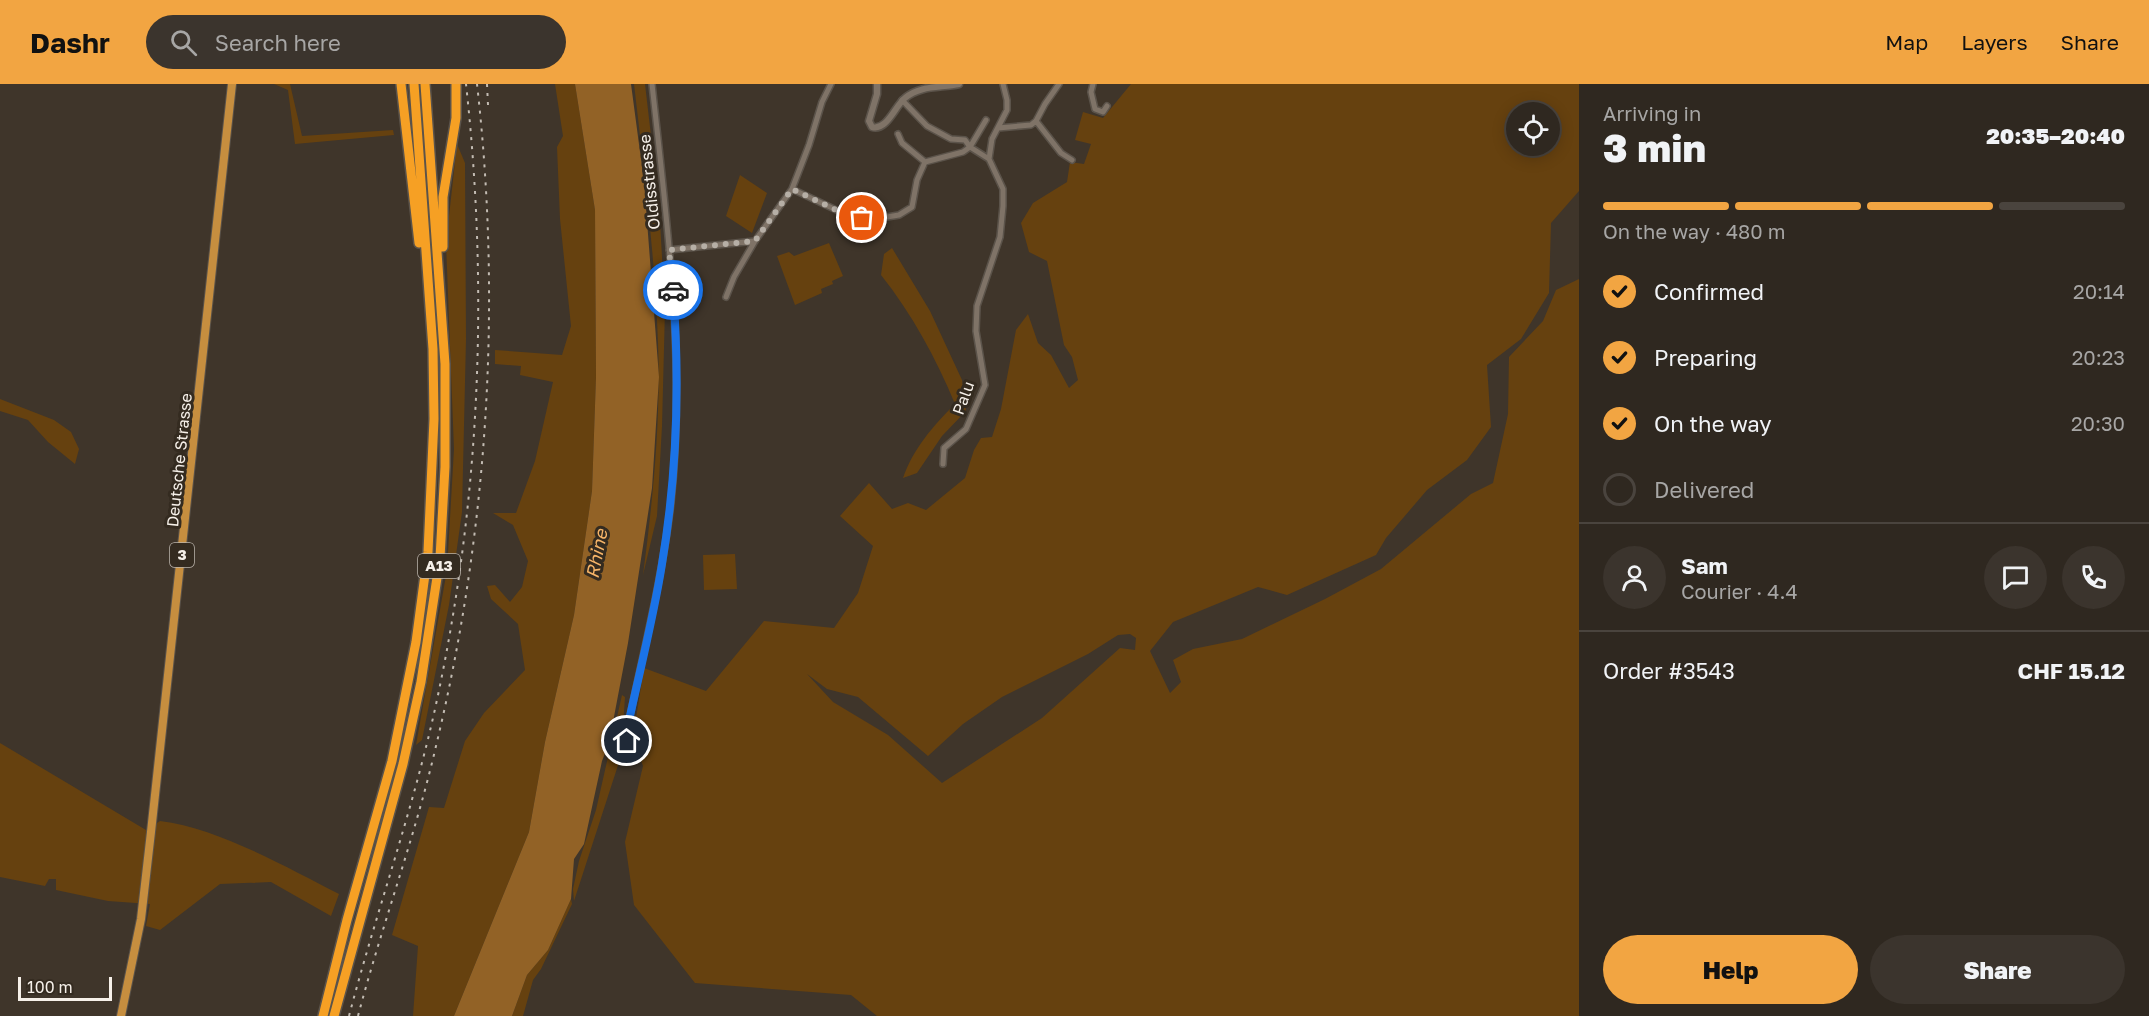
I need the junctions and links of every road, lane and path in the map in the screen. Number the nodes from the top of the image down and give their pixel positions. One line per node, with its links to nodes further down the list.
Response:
1 (232, 84): 31 (main road, Deutsche Strasse / 3)
2 (401, 84): 28 (highway, A13)
3 (414, 84): 28 (highway, A13)
4 (425, 84): 27 (highway, A13)
5 (456, 84): 27 (highway, A13)
6 (652, 84): 25 (street, Oldisstrasse)
7 (831, 84): 23 (street)
8 (877, 84): 13 (street)
9 (959, 84): 13 (street)
10 (1004, 84): 17 (street)
11 (1059, 84): 16 (street)
12 (1093, 84): 14 (street)
13 (902, 100): 19 (street)
14 (1107, 106)
15 (986, 120): 19 (street)
16 (1036, 121): 17 (street); 21 (street)
17 (998, 128): 20 (street)
18 (898, 134): 22 (street)
19 (970, 147): 20 (street); 22 (street)
20 (989, 159): 29 (street, Palu)
21 (1072, 160)
22 (925, 162): 23 (street)
23 (792, 189): 24 (street)
24 (755, 241): 25 (street); 26 (street)
25 (669, 250): 30 (street, Oldisstrasse)
26 (726, 297)
27 (442, 303): 33 (highway, A13)
28 (432, 324): 32 (highway, A13)
29 (942, 464)
30 (627, 741)
31 (121, 1016)
32 (323, 1016)
33 (334, 1016)

